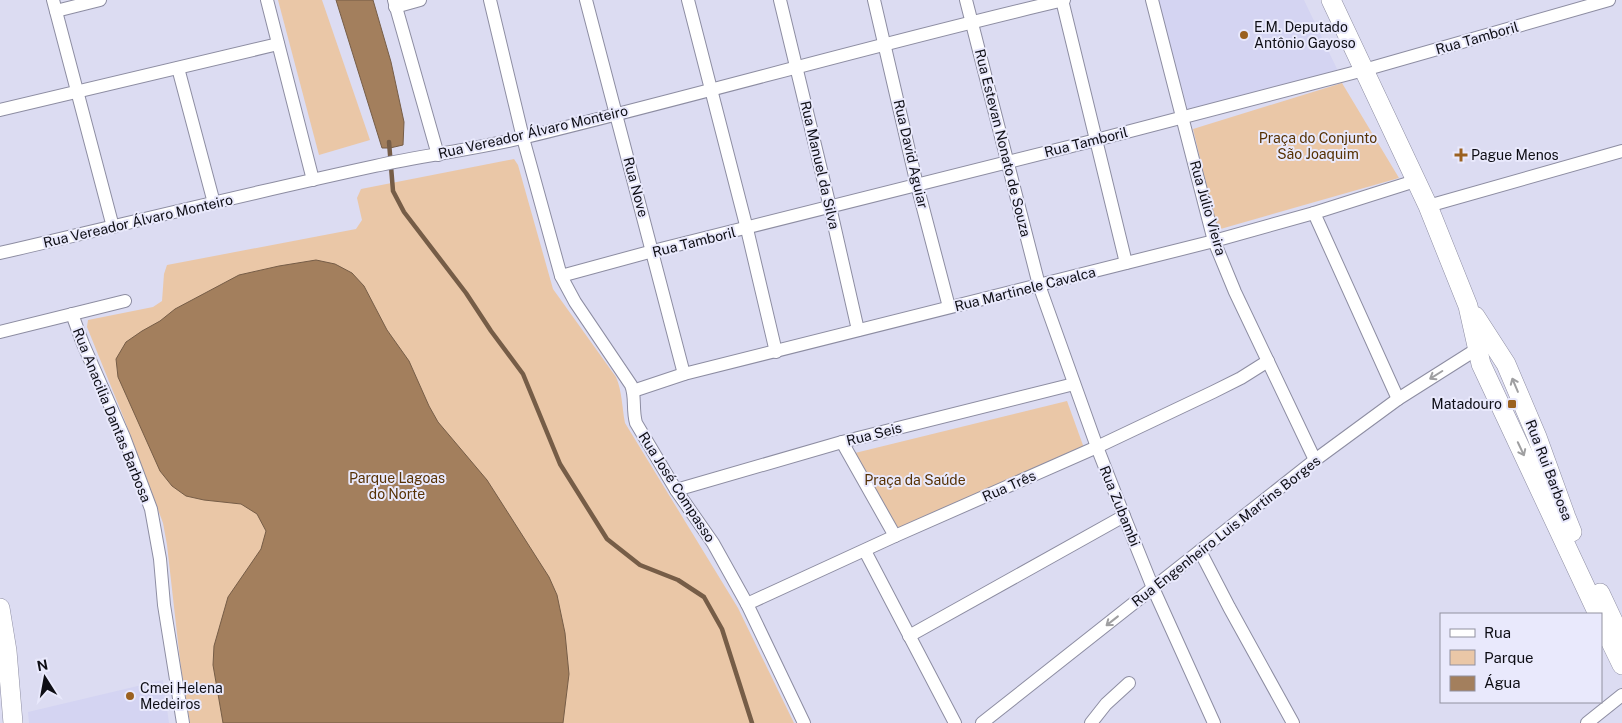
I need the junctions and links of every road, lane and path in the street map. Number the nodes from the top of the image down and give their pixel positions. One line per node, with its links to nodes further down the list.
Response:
1 (100, 0): 15 (street)
2 (267, 0): 17 (street)
3 (420, 0): 14 (street)
4 (490, 0): 27 (street)
5 (586, 0): 25 (street, Rua Nove)
6 (688, 0): 22 (street)
7 (780, 0): 20 (street, Rua Manuel da Silva)
8 (874, 0): 18 (street, Rua David Aguiar)
9 (966, 0): 16 (street, Rua Estevan Nonato de Souza)
10 (1063, 0): 16 (street, Rua Vereador Álvaro Monteiro); 28 (street)
11 (1152, 0): 26 (street, Rua Júlio Vieira)
12 (1331, 0): 21 (street, Rua Rui Barbosa)
13 (1609, 0): 21 (street, Rua Tamboril)
14 (394, 3): 30 (street)
15 (55, 5): 23 (street)
16 (972, 22): 18 (street, Rua Vereador Álvaro Monteiro); 31 (street, Rua Estevan Nonato de Souza)
17 (278, 44): 19 (street); 32 (street)
18 (886, 45): 20 (street, Rua Vereador Álvaro Monteiro); 34 (street, Rua David Aguiar)
19 (178, 68): 23 (street); 35 (street)
20 (797, 68): 22 (street, Rua Vereador Álvaro Monteiro); 37 (street, Rua Manuel da Silva)
21 (1364, 70): 26 (street, Rua Tamboril); 33 (street, Rua Rui Barbosa)
22 (710, 89): 25 (street, Rua Vereador Álvaro Monteiro); 40 (street)
23 (78, 92): 24 (street); 39 (street)
24 (0, 110)
25 (617, 114): 27 (street, Rua Vereador Álvaro Monteiro); 43 (street, Rua Nove)
26 (1183, 117): 28 (street, Rua Tamboril); 41 (street, Rua Júlio Vieira)
27 (523, 138): 30 (street, Rua Vereador Álvaro Monteiro); 45 (street, Rua José Compasso)
28 (1096, 140): 31 (street, Rua Tamboril); 44 (street)
29 (1622, 151): 36 (street)
30 (438, 155): 32 (street, Rua Vereador Álvaro Monteiro)
31 (1008, 161): 34 (street, Rua Tamboril); 46 (street, Rua Estevan Nonato de Souza)
32 (313, 180): 35 (street, Rua Vereador Álvaro Monteiro)
33 (1415, 181): 36 (street, Rua Rui Barbosa); 38 (street, Rua Martinele Cavalca)
34 (917, 185): 37 (street, Rua Tamboril); 49 (street, Rua David Aguiar)
35 (214, 203): 39 (street, Rua Vereador Álvaro Monteiro)
36 (1428, 206): 48 (street, Rua Rui Barbosa)
37 (830, 207): 40 (street, Rua Tamboril); 51 (street, Rua Manuel da Silva)
38 (1314, 213): 41 (street, Rua Martinele Cavalca); 59 (street)
39 (113, 227): 42 (street, Rua Vereador Álvaro Monteiro)
40 (747, 228): 43 (street, Rua Tamboril); 54 (street)
41 (1214, 241): 44 (street, Rua Martinele Cavalca); 55 (street, Rua Júlio Vieira)
42 (1, 250)
43 (653, 251): 45 (street, Rua Tamboril); 56 (street, Rua Nove)
44 (1126, 263): 46 (street, Rua Martinele Cavalca)
45 (562, 276): 58 (street, Rua José Compasso)
46 (1039, 285): 49 (street, Rua Martinele Cavalca); 57 (street, Rua Zubambi)
47 (125, 301): 50 (street)
48 (1468, 306): 53 (street, Rua Rui Barbosa); 74 (street, Rua Rui Barbosa, one-way to 48)
49 (949, 307): 51 (street, Rua Martinele Cavalca)
50 (72, 314): 52 (street); 79 (street, Rua Anacilia Dantas Barbosa)
51 (858, 330): 54 (street, Rua Martinele Cavalca)
52 (0, 332)
53 (1478, 349): 59 (street, Rua Engenheiro Luis Martins Borges, one-way to 59); 71 (street, Rua Rui Barbosa, one-way to 71)
54 (776, 352): 56 (street, Rua Martinele Cavalca)
55 (1268, 361): 61 (street, Rua Três); 62 (street, Rua Júlio Vieira)
56 (684, 374): 58 (street, Rua Martinele Cavalca)
57 (1074, 384): 60 (street, Rua Seis); 61 (street, Rua Zubambi)
58 (633, 391): 63 (street, Rua José Compasso)
59 (1398, 399): 62 (street, Rua Engenheiro Luis Martins Borges)
60 (842, 442): 63 (street, Rua Seis); 65 (street)
61 (1097, 447): 64 (street, Rua Zubambi); 65 (street, Rua Três)
62 (1315, 460): 67 (street, Rua Engenheiro Luis Martins Borges)
63 (676, 490): 69 (street, Rua José Compasso)
64 (1124, 516): 68 (street, Rua Zubambi); 73 (street)
65 (895, 536): 66 (street, Rua Três)
66 (865, 551): 69 (street, Rua Três); 73 (street)
67 (1200, 551): 68 (street, Rua Engenheiro Luis Martins Borges); 85 (street)
68 (1153, 588): 82 (street, Rua Engenheiro Luis Martins Borges, one-way to 82); 84 (street, Rua Zubambi)
69 (747, 604): 80 (street, Rua José Compasso)
70 (0, 608): 78 (street)
71 (1598, 613)
72 (1602, 622): 75 (street)
73 (909, 636): 81 (street)
74 (1622, 640)
75 (1622, 665)
76 (1129, 683): 83 (street)
77 (1622, 695): 86 (street)
78 (14, 723)
79 (182, 723)
80 (804, 723)
81 (954, 723)
82 (982, 723)
83 (1092, 723)
84 (1214, 723)
85 (1293, 723)
86 (1587, 723)

